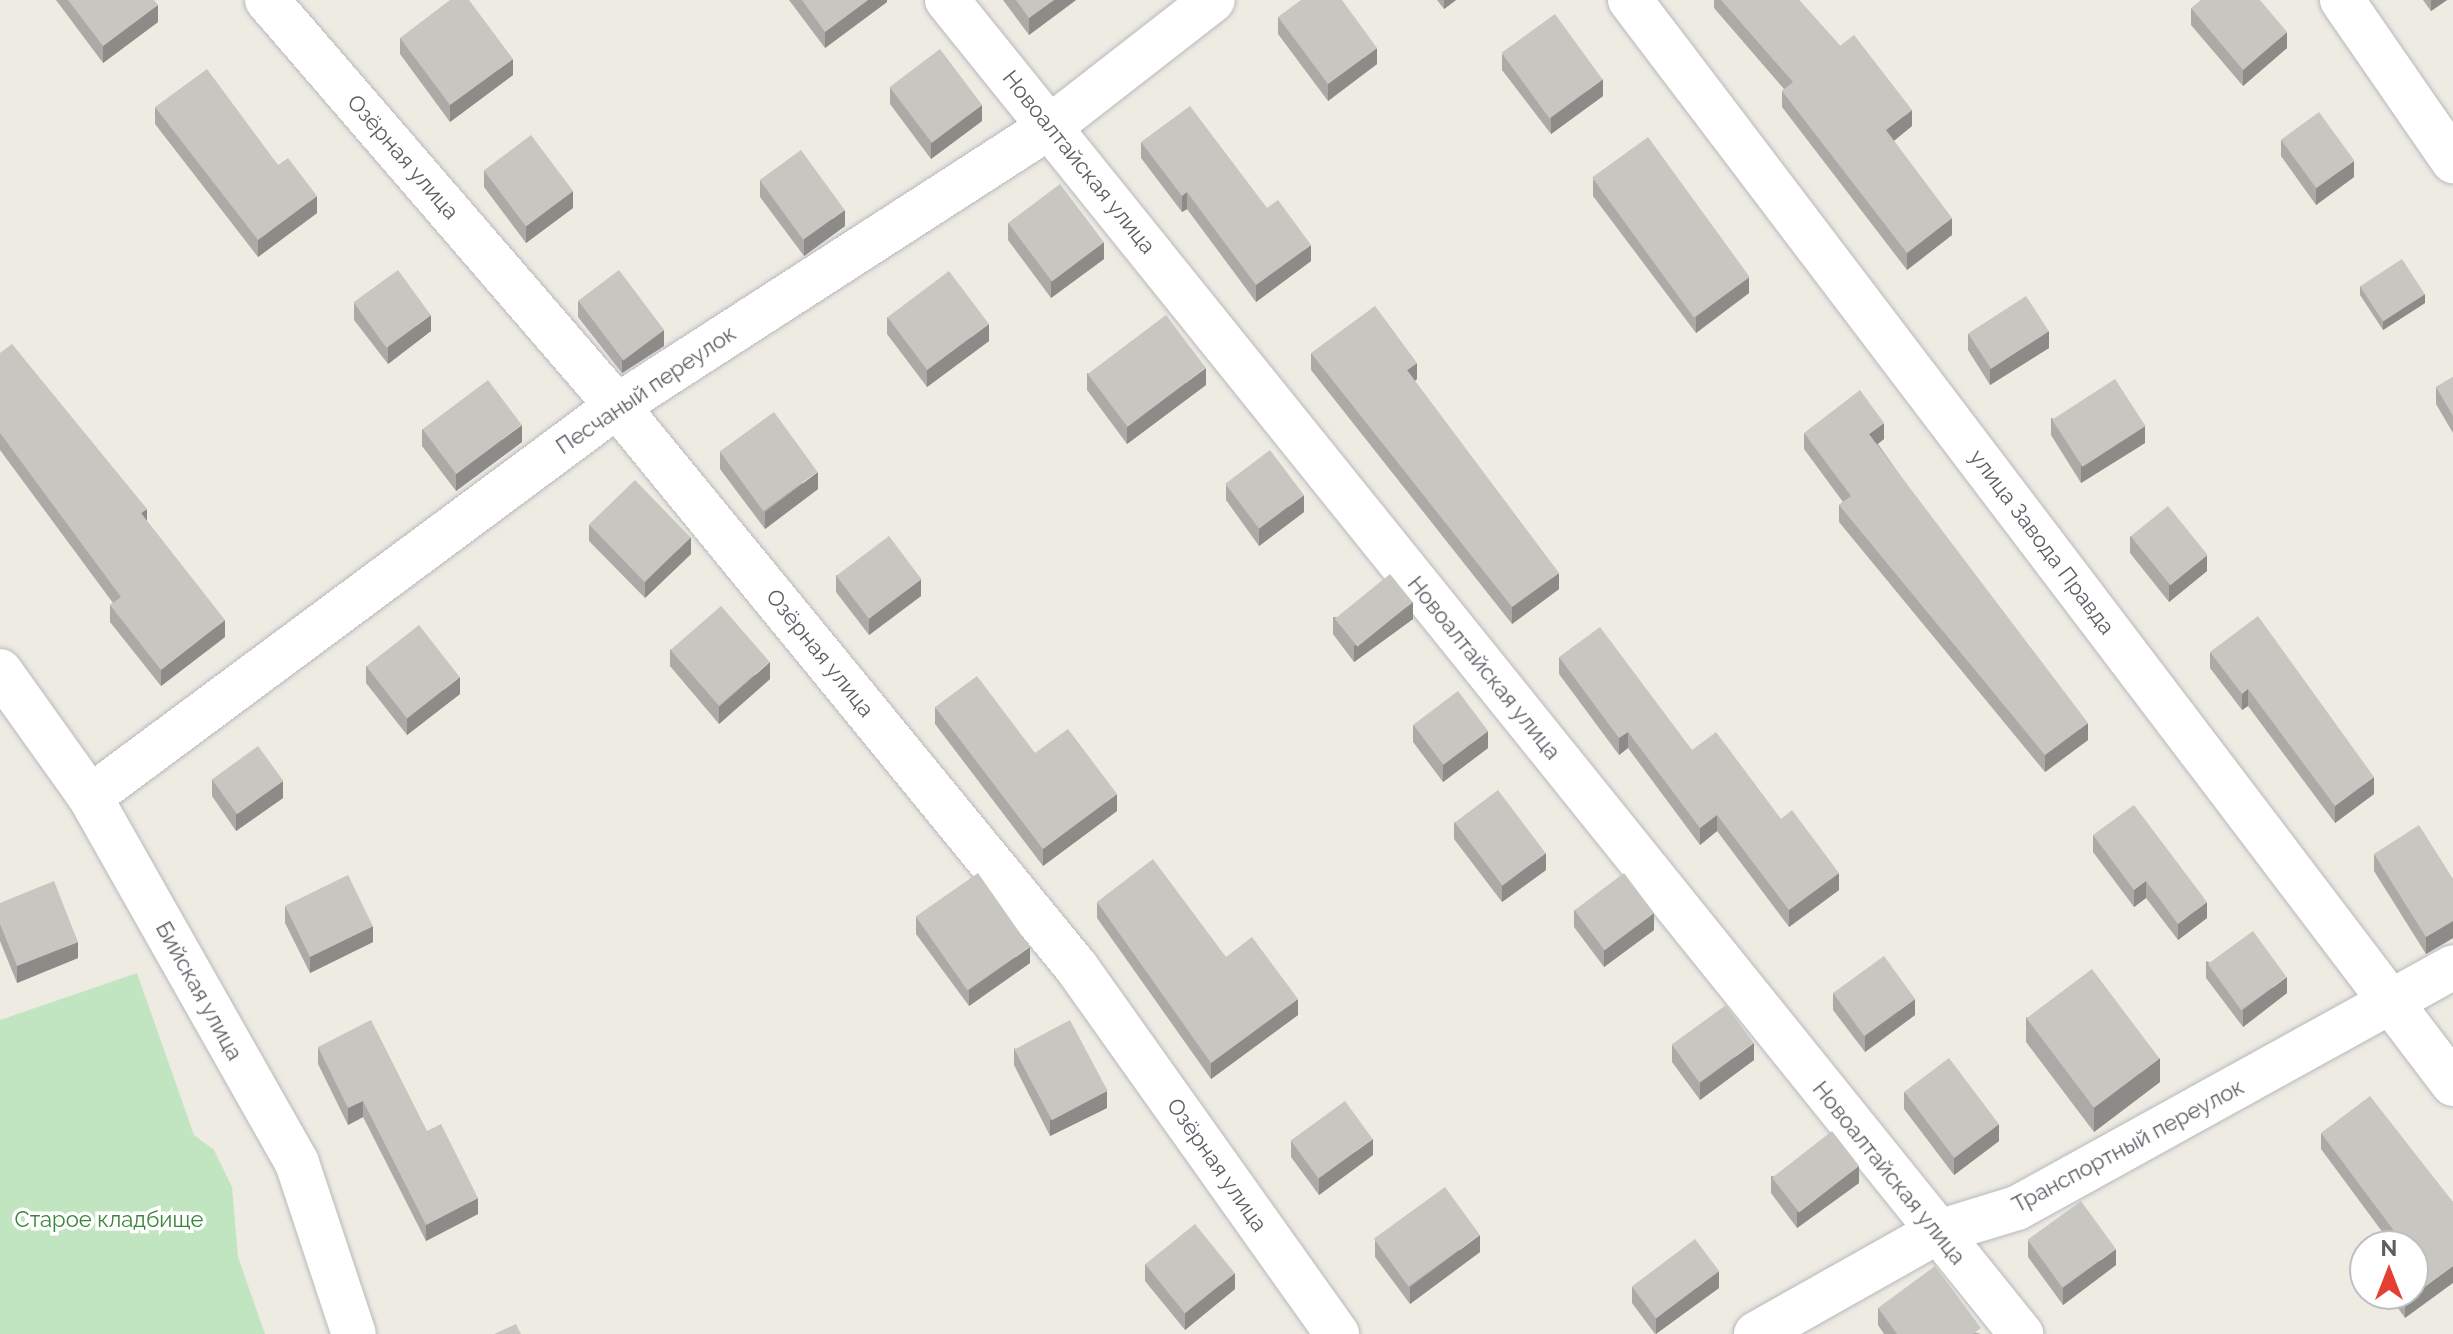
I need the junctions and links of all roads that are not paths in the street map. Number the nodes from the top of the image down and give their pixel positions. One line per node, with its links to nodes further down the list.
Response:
1 (267, 0): 8 (street, Озёрная улица)
2 (947, 0): 6 (street, Новоалтайская улица)
3 (1213, 0): 6 (street, Песчаный переулок)
4 (1630, 0): 12 (street, улица Завода Правда)
5 (2342, 0): 7 (street)
6 (1051, 126): 8 (street, Песчаный переулок); 14 (street, Новоалтайская улица)
7 (2453, 161)
8 (617, 406): 10 (street, Песчаный переулок); 16 (street, Озёрная улица)
9 (0, 671): 10 (street, Бийская улица)
10 (90, 797): 15 (street, Бийская улица)
11 (2453, 967): 12 (street, Транспортный переулок)
12 (2392, 1002): 13 (street, улица Завода Правда); 14 (street, Транспортный переулок)
13 (2453, 1084)
14 (1935, 1233): 17 (street, Транспортный переулок); 18 (street, Новоалтайская улица)
15 (354, 1334)
16 (1337, 1334)
17 (1756, 1334)
18 (2021, 1334)

